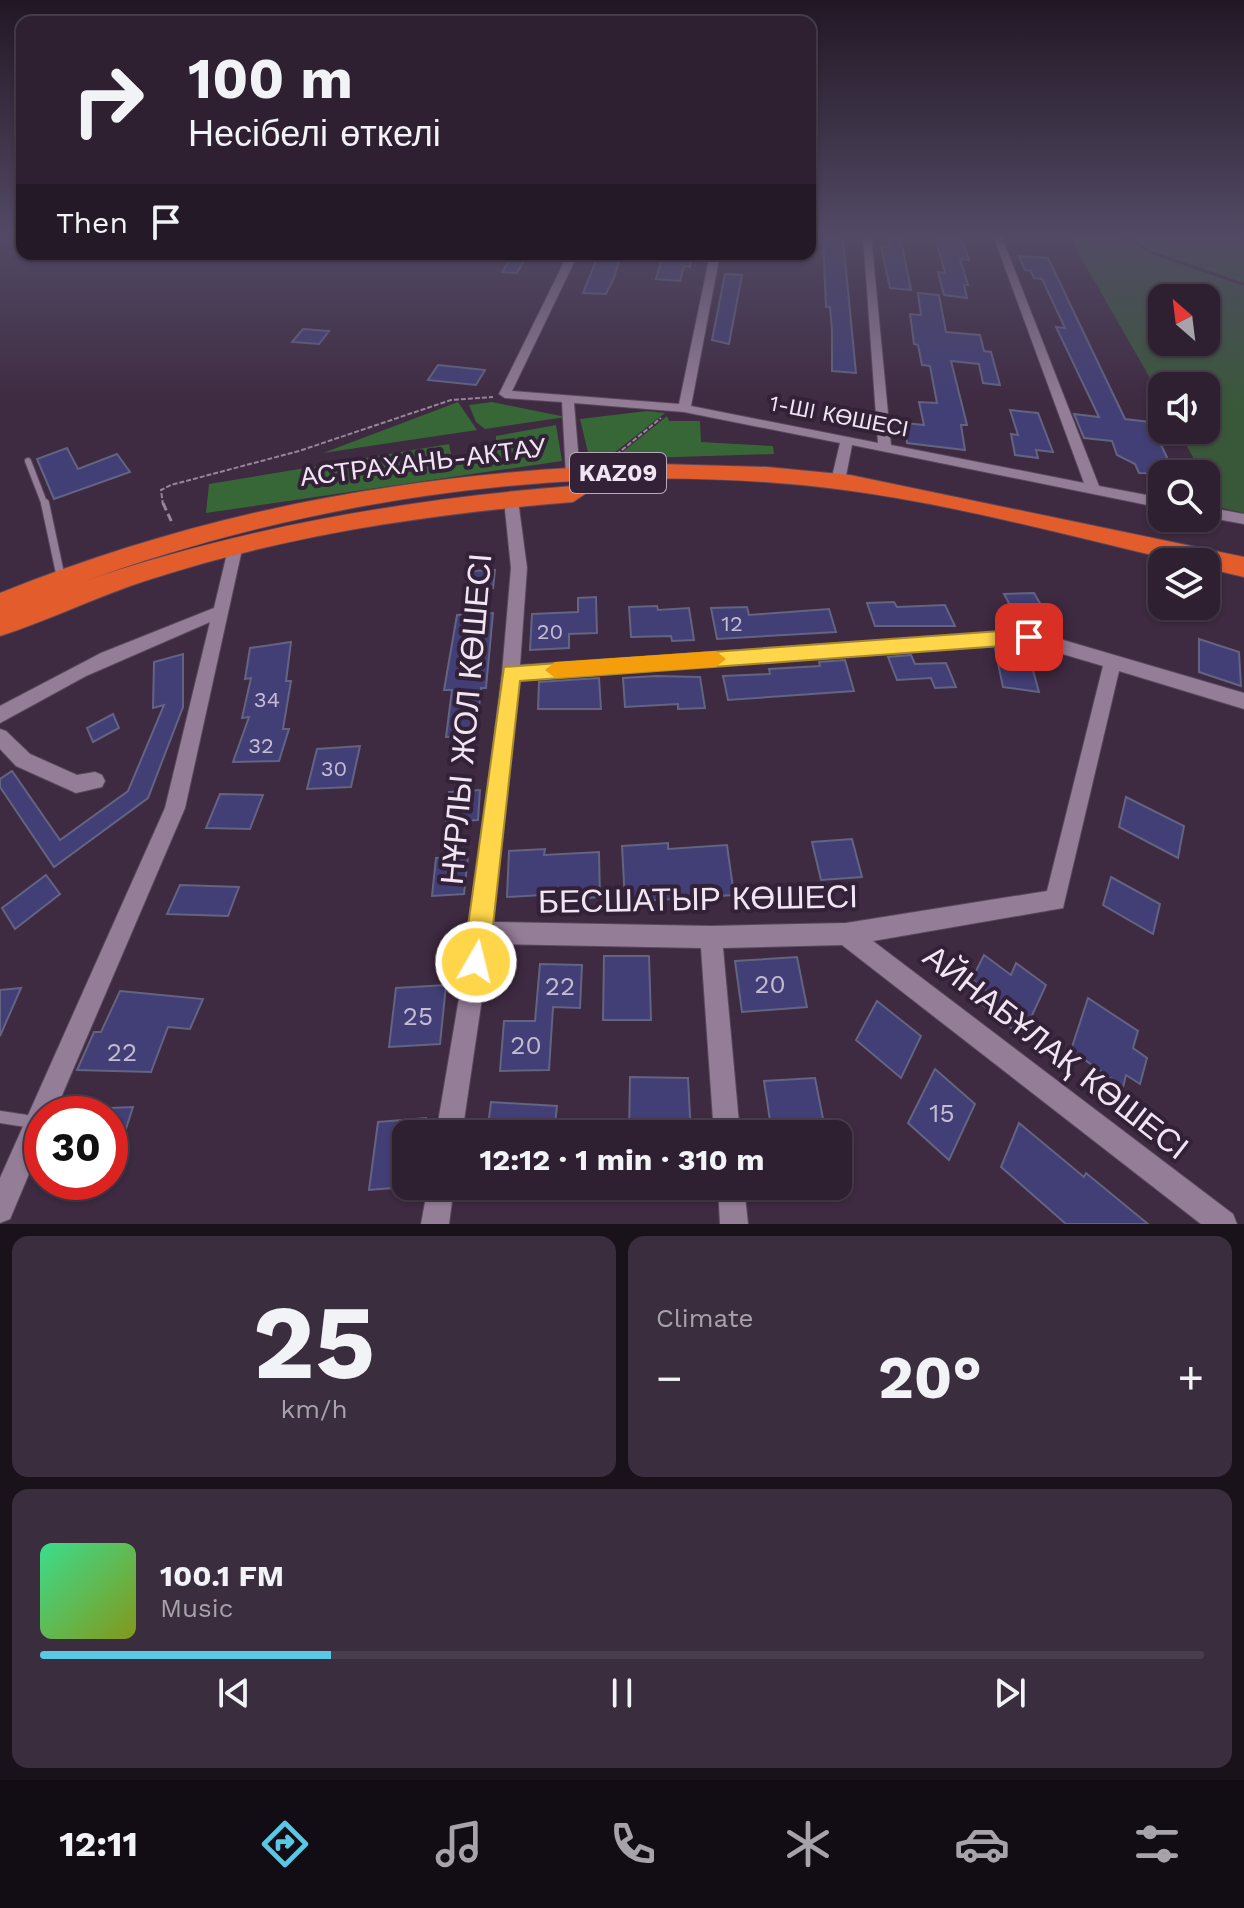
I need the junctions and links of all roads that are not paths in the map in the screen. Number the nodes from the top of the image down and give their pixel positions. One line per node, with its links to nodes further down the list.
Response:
1 (554, 292): 5 (street, 1-ШI КӨШЕСІ)
2 (706, 292): 6 (street)
3 (872, 292): 8 (street)
4 (1019, 292): 12 (street)
5 (568, 400): 6 (street, 1-ШI КӨШЕСІ); 10 (street)
6 (678, 408): 7 (street, 1-ШI КӨШЕСІ)
7 (847, 440): 8 (street, 1-ШI КӨШЕСІ); 11 (street)
8 (885, 448): 12 (street, 1-ШI КӨШЕСІ)
9 (28, 461): 21 (lane)
10 (573, 475): 11 (highway, АСТРАХАНЬ-АКТАУ / KAZ09); 17 (highway, АСТРАХАНЬ-АКТАУ / KAZ09)
11 (838, 481): 20 (highway, АСТРАХАНЬ-АКТАУ / KAZ09)
12 (1093, 489): 14 (street, 1-ШI КӨШЕСІ)
13 (511, 500): 17 (highway, KAZ09); 19 (highway, KAZ09); 28 (street, НҰРЛЫ ЖОЛ КӨШЕСІ)
14 (1148, 500)
15 (1220, 515): 16 (street)
16 (1244, 519)
17 (291, 520): 18 (highway, KAZ09); 21 (highway, АСТРАХАНЬ-АКТАУ / KAZ09)
18 (236, 545): 25 (street); 26 (highway, KAZ09)
19 (1148, 564)
20 (1244, 567)
21 (61, 578): 24 (highway, АСТРАХАНЬ-АКТАУ / KAZ09)
22 (1220, 580): 23 (highway)
23 (1244, 586)
24 (0, 604)
25 (219, 612): 30 (street); 36 (street)
26 (0, 625)
27 (1112, 663): 28 (street); 29 (street); 34 (street, БЕСШАТЫР КӨШЕСІ)
28 (511, 673): 33 (street, НҰРЛЫ ЖОЛ КӨШЕСІ)
29 (1244, 701)
30 (0, 715)
31 (0, 737): 32 (street)
32 (95, 781)
33 (481, 933): 35 (street, БЕСШАТЫР КӨШЕСІ); 39 (street, НҰРЛЫ ЖОЛ КӨШЕСІ)
34 (846, 934): 35 (street, БЕСШАТЫР КӨШЕСІ); 47 (street, АЙНАБҰЛАҚ КӨШЕСІ)
35 (711, 937): 40 (street)
36 (49, 1096)
37 (0, 1117): 38 (lane)
38 (24, 1120)
39 (451, 1120)
40 (726, 1120)
41 (24, 1154): 44 (street)
42 (439, 1200): 45 (street)
43 (732, 1200): 46 (street)
44 (0, 1209)
45 (435, 1224)
46 (734, 1224)
47 (1223, 1224)

